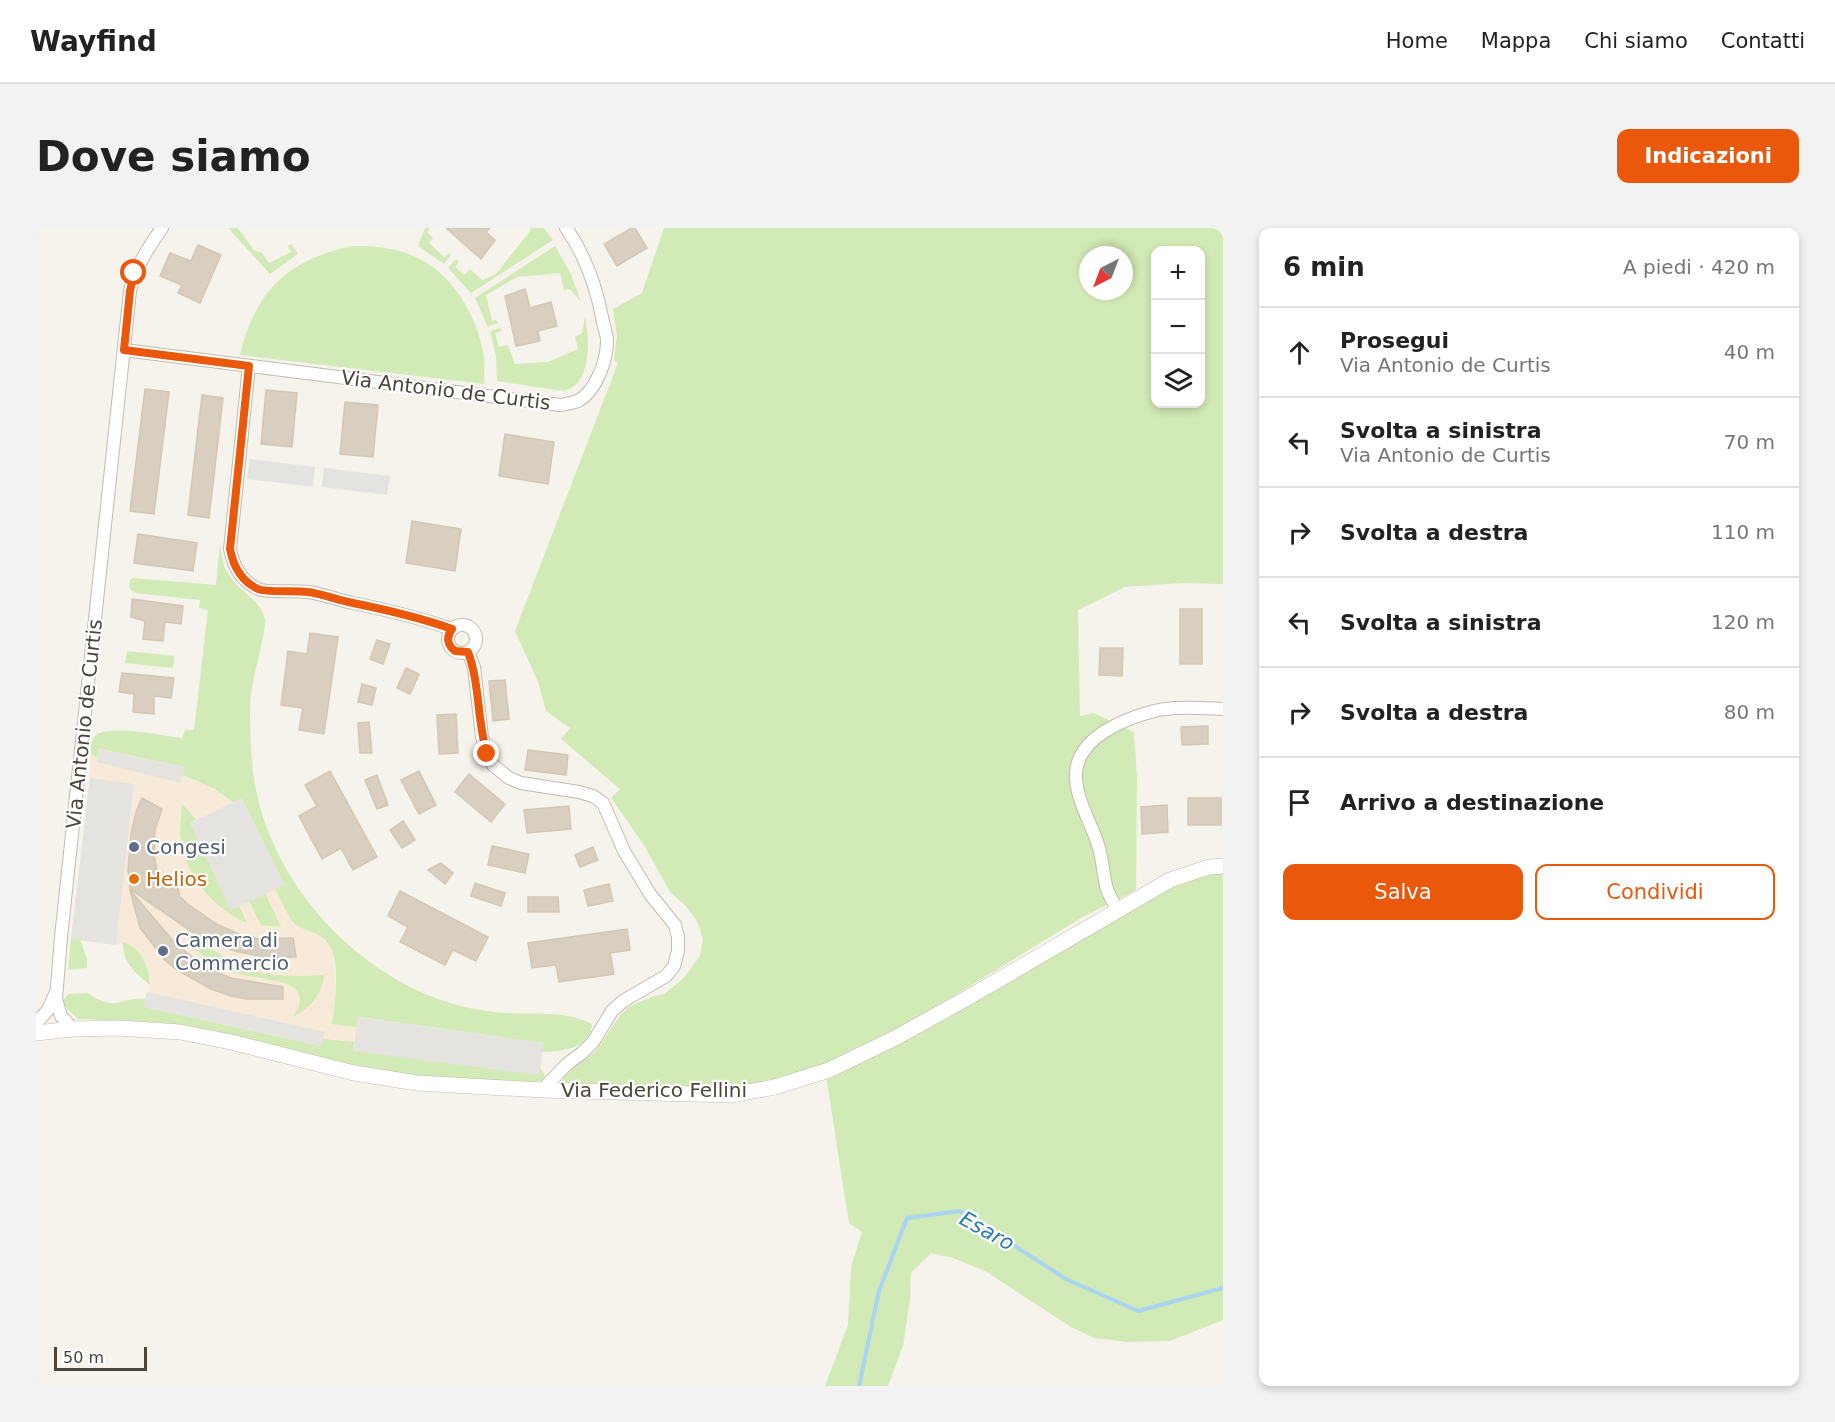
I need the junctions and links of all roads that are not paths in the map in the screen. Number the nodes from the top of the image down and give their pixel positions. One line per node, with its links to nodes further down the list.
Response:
1 (162, 228): 3 (street, Via Antonio de Curtis)
2 (566, 228): 4 (street, Via Antonio de Curtis)
3 (124, 350): 4 (street, Via Antonio de Curtis); 10 (street, Via Antonio de Curtis)
4 (249, 366): 5 (street)
5 (452, 629): 6 (street); 6 (street)
6 (468, 652): 14 (street)
7 (1223, 709): 9 (street)
8 (1223, 866): 9 (street, Via Federico Fellini)
9 (1117, 909): 14 (street, Via Federico Fellini)
10 (57, 991): 11 (street); 12 (street)
11 (36, 1023)
12 (73, 1029): 13 (street, Via Federico Fellini); 14 (street, Via Federico Fellini)
13 (36, 1033)
14 (542, 1090)

